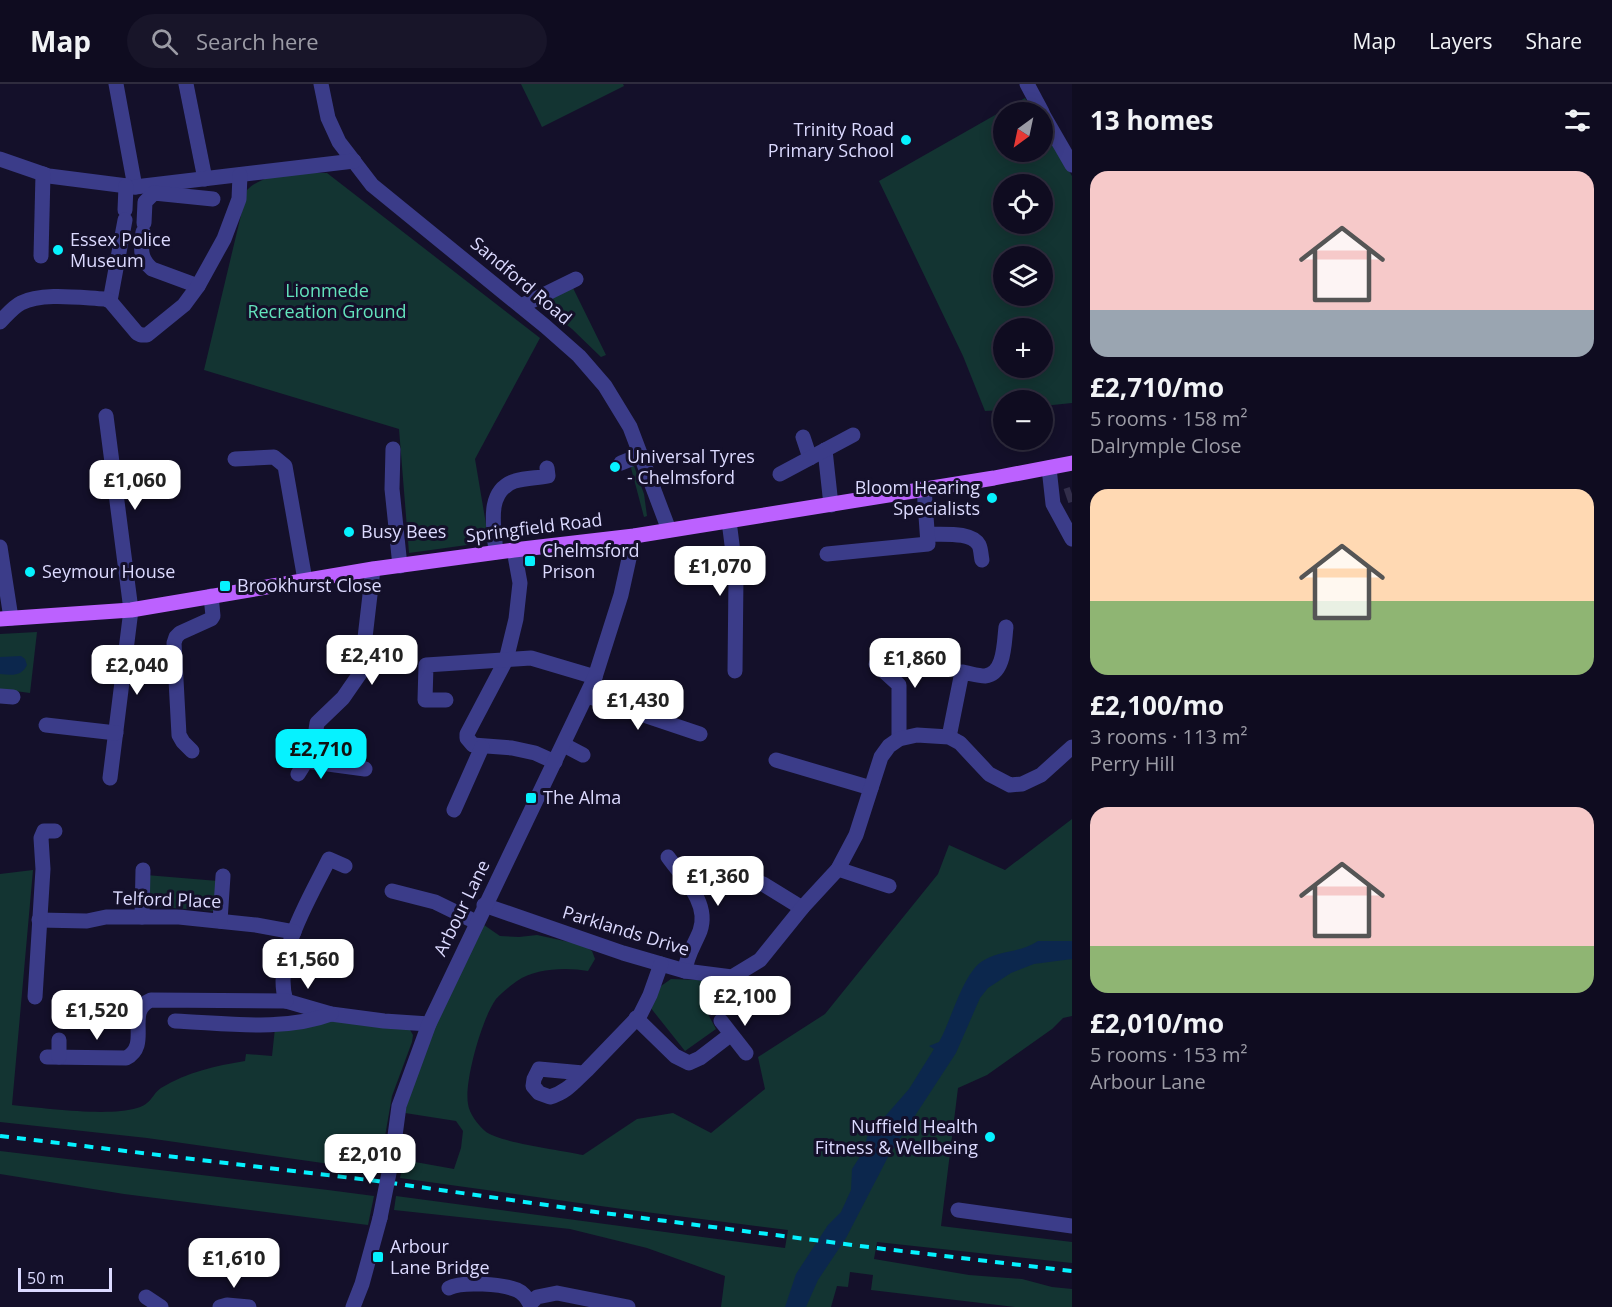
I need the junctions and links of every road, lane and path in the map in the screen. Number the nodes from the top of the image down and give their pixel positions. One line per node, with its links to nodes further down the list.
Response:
1 (116, 84): 13 (street)
2 (186, 84): 12 (street)
3 (321, 84): 8 (street, Sandford Road)
4 (1027, 84): 5 (street)
5 (1036, 102)
6 (1053, 131): 9 (street)
7 (0, 159): 10 (street)
8 (354, 161): 11 (street); 19 (street, Sandford Road)
9 (1072, 162)
10 (43, 174): 13 (street); 15 (street)
11 (240, 175): 12 (street); 17 (street)
12 (205, 179): 13 (street)
13 (130, 187): 18 (street)
14 (213, 199): 17 (street)
15 (41, 256)
16 (576, 279): 19 (street)
17 (198, 286): 18 (street)
18 (110, 301): 20 (street)
19 (521, 306): 26 (street, Sandford Road)
20 (0, 322)
21 (106, 416): 52 (street)
22 (853, 435): 25 (street)
23 (803, 437): 27 (street)
24 (393, 449): 48 (street)
25 (825, 450): 27 (street); 37 (street)
26 (641, 455): 29 (street); 39 (street, Sandford Road)
27 (810, 458): 33 (street)
28 (235, 459): 50 (street)
29 (621, 463)
30 (1072, 463): 32 (main road, Springfield Road)
31 (547, 468): 45 (street)
32 (1049, 468): 34 (street); 35 (main road, Springfield Road)
33 (780, 474)
34 (1051, 486): 36 (street); 42 (street)
35 (924, 489): 37 (main road, Springfield Road); 40 (street)
36 (1066, 496)
37 (831, 504): 38 (main road, Springfield Road)
38 (729, 521): 39 (main road, Springfield Road); 57 (street)
39 (669, 530): 41 (main road, Springfield Road)
40 (928, 534): 46 (street); 47 (street)
41 (634, 536): 44 (main road, Springfield Road); 58 (street, Arbour Lane)
42 (1072, 539)
43 (0, 547): 53 (street)
44 (514, 550): 45 (main road, Springfield Road); 55 (street)
45 (496, 552): 48 (main road, Springfield Road)
46 (826, 554)
47 (982, 560)
48 (400, 566): 49 (main road, Springfield Road)
49 (373, 569): 50 (main road, Springfield Road); 73 (street)
50 (305, 580): 51 (main road, Springfield Road)
51 (211, 596): 52 (main road, Springfield Road); 69 (street)
52 (131, 610): 53 (main road, Springfield Road); 62 (street)
53 (6, 619)
54 (1006, 627): 64 (street)
55 (506, 660): 58 (street); 60 (street); 67 (street)
56 (876, 664): 65 (street)
57 (735, 672)
58 (595, 677): 59 (street, Arbour Lane)
59 (587, 696): 63 (street); 66 (street, Arbour Lane)
60 (446, 700)
61 (46, 725): 62 (street)
62 (116, 733): 74 (street)
63 (700, 734)
64 (949, 737): 65 (street); 68 (street)
65 (899, 739): 75 (street, Parklands Drive)
66 (564, 745): 70 (street); 72 (street, Arbour Lane)
67 (482, 747): 72 (street); 76 (street)
68 (1072, 747)
69 (192, 751)
70 (583, 755)
71 (776, 760): 75 (street)
72 (555, 762): 86 (street, Arbour Lane)
73 (365, 769)
74 (110, 778)
75 (871, 788): 81 (street, Parklands Drive)
76 (454, 810)
77 (55, 831): 89 (street)
78 (668, 857): 94 (street)
79 (345, 866): 92 (street)
80 (719, 867): 87 (street)
81 (838, 869): 84 (street); 87 (street, Parklands Drive)
82 (143, 870): 88 (street)
83 (223, 876): 90 (street)
84 (889, 886)
85 (392, 891): 91 (street)
86 (484, 905): 91 (street, Arbour Lane); 93 (street, Parklands Drive)
87 (802, 908): 94 (street, Parklands Drive)
88 (142, 917): 89 (street, Telford Place); 90 (street, Telford Place)
89 (39, 920): 95 (street)
90 (220, 921): 92 (street, Telford Place)
91 (476, 922): 103 (street, Arbour Lane)
92 (294, 932): 97 (street)
93 (661, 964): 94 (street, Parklands Drive); 99 (street)
94 (685, 971)
95 (34, 997)
96 (237, 1001): 97 (street); 102 (street); 105 (street)
97 (286, 1001): 98 (street)
98 (331, 1014): 102 (street); 103 (street)
99 (636, 1018): 104 (street); 107 (street)
100 (175, 1020): 102 (street)
101 (721, 1021): 104 (street)
102 (237, 1023)
103 (429, 1023): 116 (street, Arbour Lane, bridge)
104 (730, 1035): 106 (street)
105 (59, 1040)
106 (746, 1053)
107 (583, 1073)
108 (958, 1210): 109 (street)
109 (1072, 1226)
110 (449, 1288): 112 (street)
111 (146, 1297): 113 (street)
112 (530, 1306): 117 (street)
113 (161, 1307)
114 (220, 1307): 115 (street)
115 (249, 1307)
116 (353, 1307)
117 (628, 1307)

